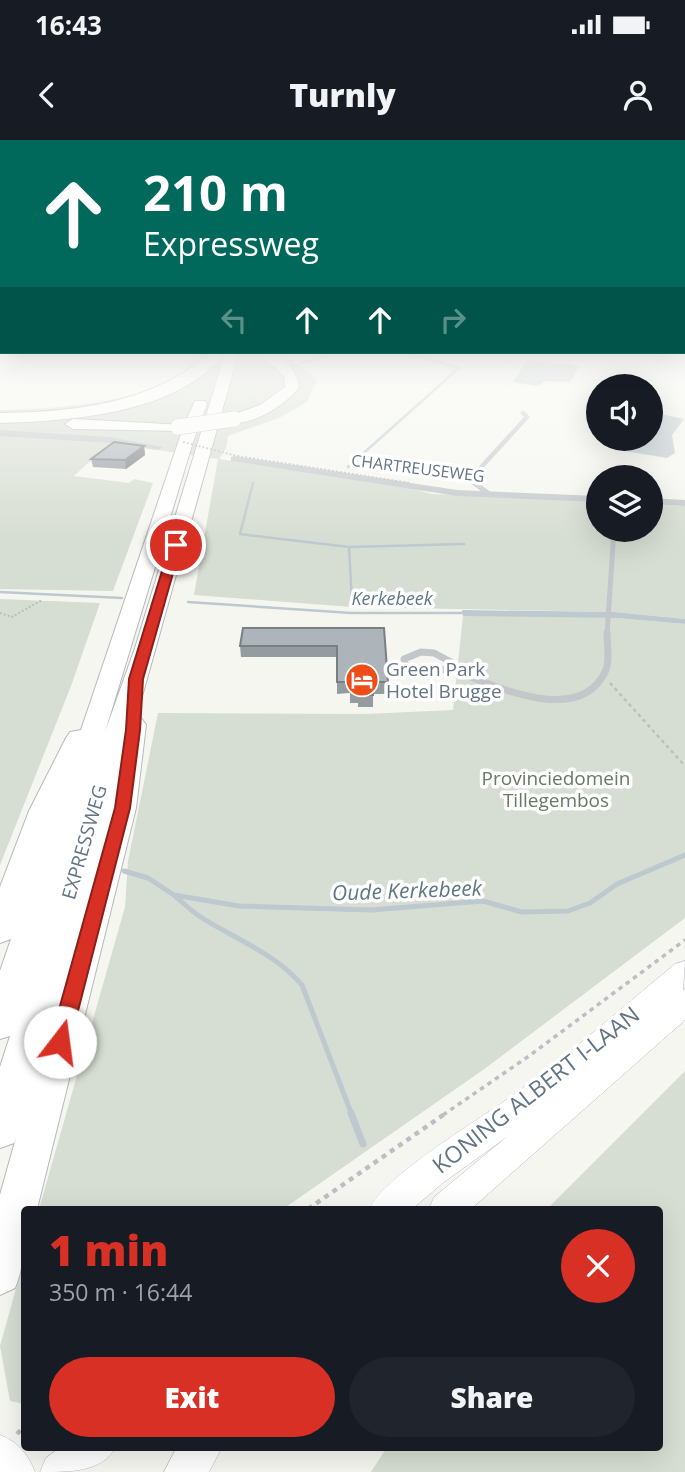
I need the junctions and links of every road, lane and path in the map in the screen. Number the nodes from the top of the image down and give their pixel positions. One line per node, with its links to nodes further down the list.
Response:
1 (37, 416): 6 (highway)
2 (200, 416): 22 (highway, EXPRESSWEG)
3 (205, 416): 21 (highway, EXPRESSWEG)
4 (242, 416): 8 (highway, bridge)
5 (526, 416): 12 (lane)
6 (0, 420): 8 (highway)
7 (0, 433): 9 (street)
8 (178, 434): 11 (path, CHARTREUSEWEG, bridge)
9 (158, 447)
10 (234, 459): 12 (street, CHARTREUSEWEG)
11 (410, 483)
12 (488, 493): 13 (street, CHARTREUSEWEG)
13 (586, 498)
14 (663, 502): 15 (street)
15 (685, 503)
16 (613, 542): 20 (lane)
17 (42, 600): 18 (path)
18 (0, 613)
19 (450, 669): 19 (lane); 20 (lane)
20 (604, 676): 23 (path)
21 (136, 679): 29 (highway, EXPRESSWEG); 33 (highway)
22 (104, 697): 24 (highway); 28 (highway, EXPRESSWEG)
23 (685, 766)
24 (0, 930)
25 (685, 940): 30 (path)
26 (685, 972): 31 (main road, KONING ALBERT I-LAAN)
27 (685, 1001): 32 (main road, KONING ALBERT I-LAAN)
28 (0, 1024)
29 (0, 1130)
30 (313, 1206)
31 (391, 1206)
32 (450, 1206)
33 (0, 1273)
34 (90, 1451): 38 (main road)
35 (199, 1451): 39 (main road)
36 (0, 1455): 37 (main road)
37 (15, 1472)
38 (60, 1472)
39 (184, 1472)

